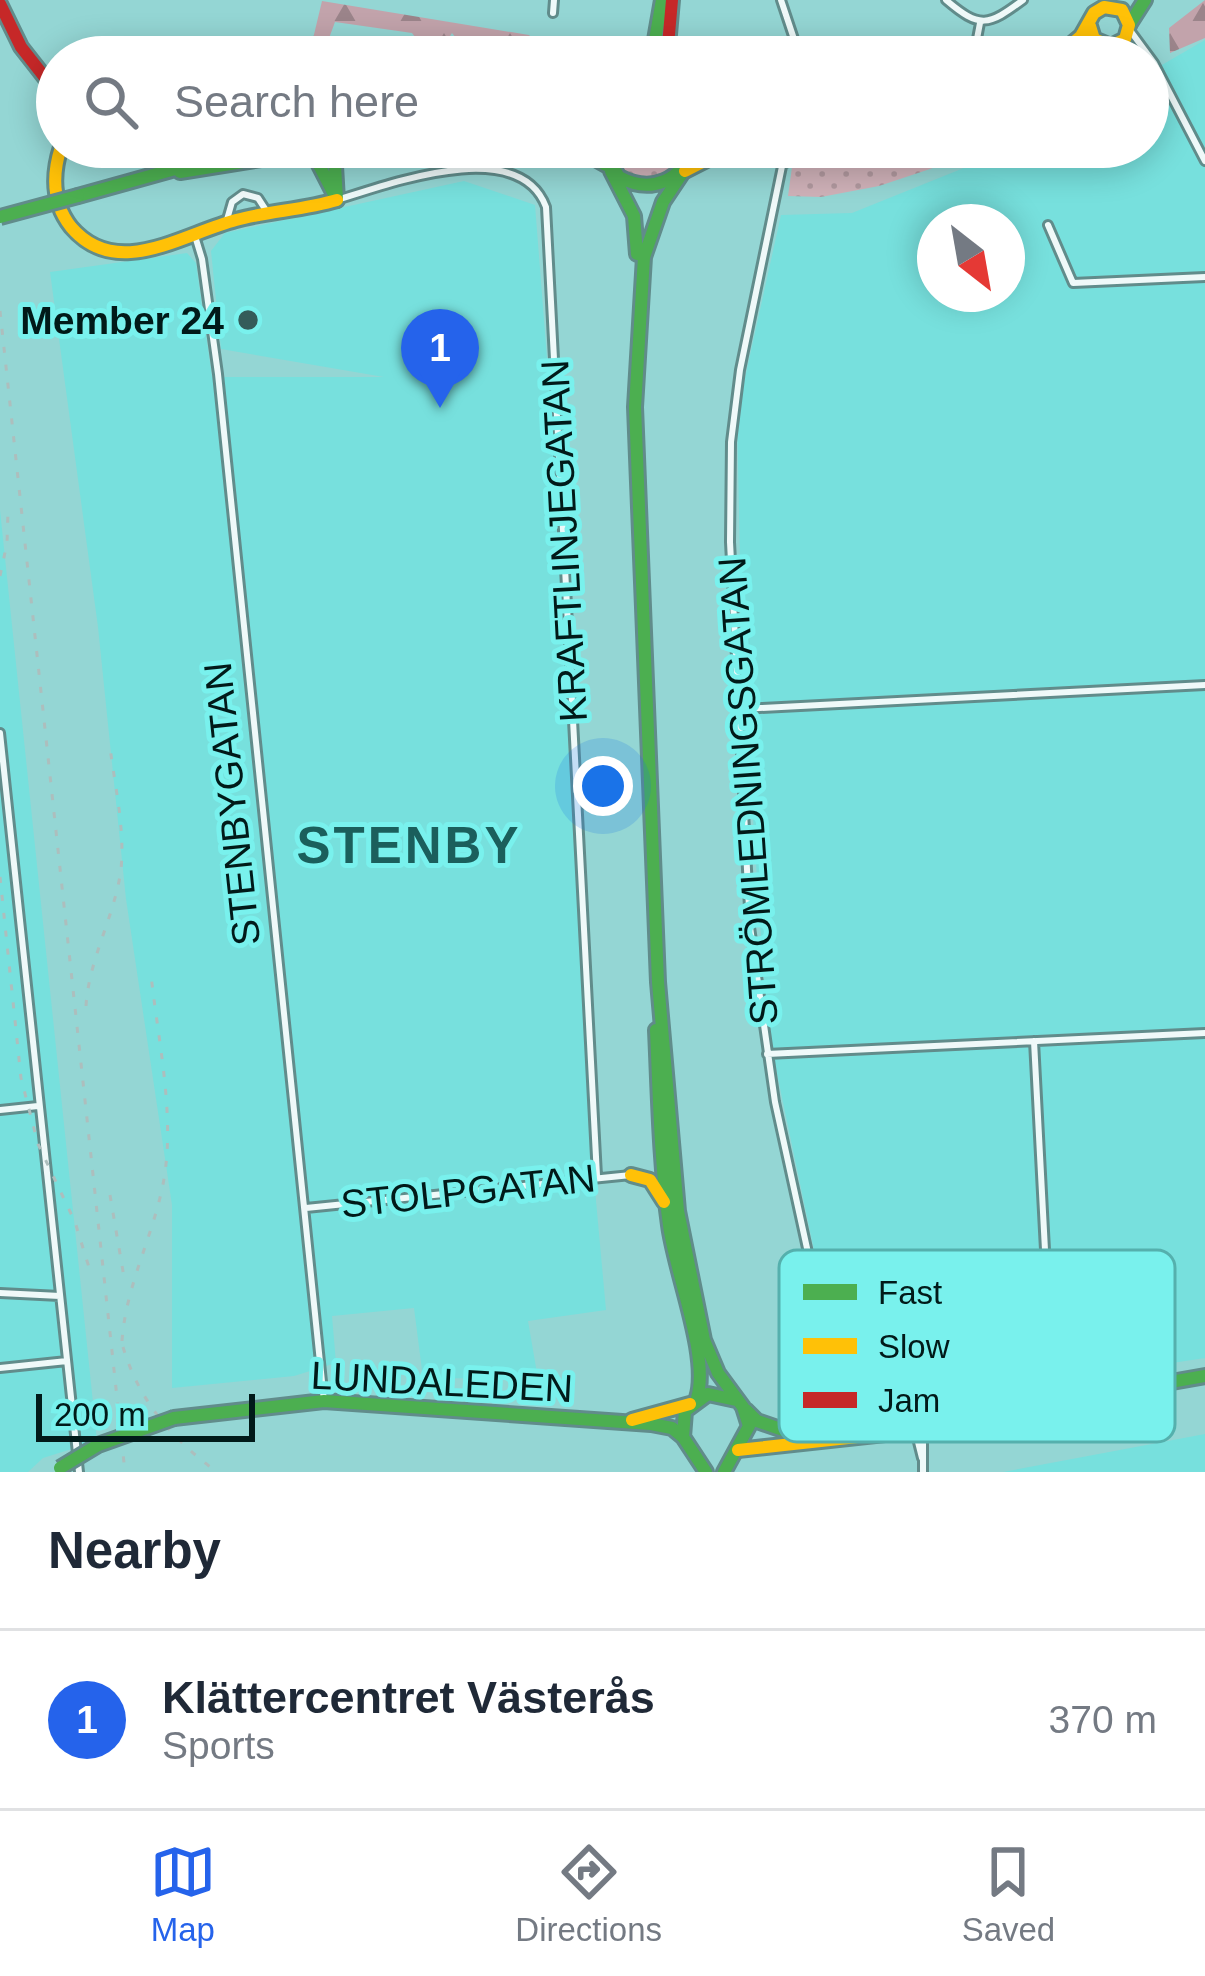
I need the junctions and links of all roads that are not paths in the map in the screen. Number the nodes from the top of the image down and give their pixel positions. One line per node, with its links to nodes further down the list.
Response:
1 (554, 0): 11 (street)
2 (662, 0): 15 (main road)
3 (672, 0): 16 (main road)
4 (781, 0): 17 (street)
5 (946, 0): 13 (street)
6 (1023, 0): 13 (street)
7 (1136, 0): 10 (main road)
8 (1145, 0): 14 (main road)
9 (0, 4): 21 (main road)
10 (1110, 5): 12 (main road); 14 (main road)
11 (553, 13)
12 (1092, 13)
13 (980, 23): 18 (street)
14 (1129, 27): 19 (main road); 20 (street)
15 (658, 36)
16 (669, 36)
17 (793, 36)
18 (978, 36)
19 (1124, 36)
20 (1135, 36)
21 (36, 66)
22 (1169, 95): 23 (street)
23 (1205, 161)
24 (56, 168): 42 (main road)
25 (175, 168): 36 (main road)
26 (197, 168): 36 (main road)
27 (321, 168): 37 (main road)
28 (335, 168): 37 (main road)
29 (686, 168): 35 (main road)
30 (693, 168): 35 (main road)
31 (782, 168): 34 (street, STRÖMLEDNINGSGATAN)
32 (783, 168): 34 (street, STRÖMLEDNINGSGATAN)
33 (610, 169): 35 (main road); 44 (main road)
34 (781, 172): 46 (street, STRÖMLEDNINGSGATAN)
35 (683, 173): 44 (main road)
36 (145, 177): 39 (main road, bridge)
37 (337, 200): 38 (main road); 56 (street, KRAFTLINJEGATAN)
38 (269, 215): 40 (main road); 40 (street)
39 (0, 217)
40 (226, 223): 42 (main road)
41 (1048, 225): 43 (street)
42 (195, 235): 58 (street, STENBYGATAN)
43 (1205, 277)
44 (635, 406): 48 (main road)
45 (1205, 686): 46 (street)
46 (740, 709): 51 (street, STRÖMLEDNINGSGATAN)
47 (0, 734): 52 (street)
48 (658, 982): 54 (main road); 69 (main road)
49 (1205, 1033): 50 (street)
50 (1034, 1041): 51 (street); 60 (street)
51 (767, 1054): 59 (street, STRÖMLEDNINGSGATAN)
52 (40, 1106): 53 (street); 62 (street)
53 (0, 1109)
54 (662, 1144): 55 (main road); 57 (main road)
55 (631, 1175): 56 (street, STOLPGATAN); 57 (main road)
56 (597, 1176): 58 (street, STOLPGATAN)
57 (665, 1205): 68 (main road)
58 (307, 1208): 67 (street, STENBYGATAN)
59 (807, 1250)
60 (1045, 1250)
61 (0, 1292): 62 (street)
62 (60, 1296): 63 (street)
63 (67, 1361): 64 (street); 77 (street)
64 (0, 1368)
65 (1205, 1376): 66 (main road)
66 (1175, 1381)
67 (325, 1401): 70 (main road, LUNDALEDEN); 76 (main road, LUNDALEDEN, bridge)
68 (694, 1401): 69 (main road); 70 (main road, LUNDALEDEN); 72 (main road)
69 (740, 1404): 71 (main road); 75 (main road)
70 (623, 1423): 72 (main road, LUNDALEDEN)
71 (779, 1428)
72 (687, 1441): 75 (main road); 78 (main road)
73 (801, 1442): 75 (main road)
74 (921, 1442): 80 (street)
75 (736, 1452): 79 (main road)
76 (57, 1470)
77 (79, 1472)
78 (706, 1472)
79 (724, 1472)
80 (923, 1472)

